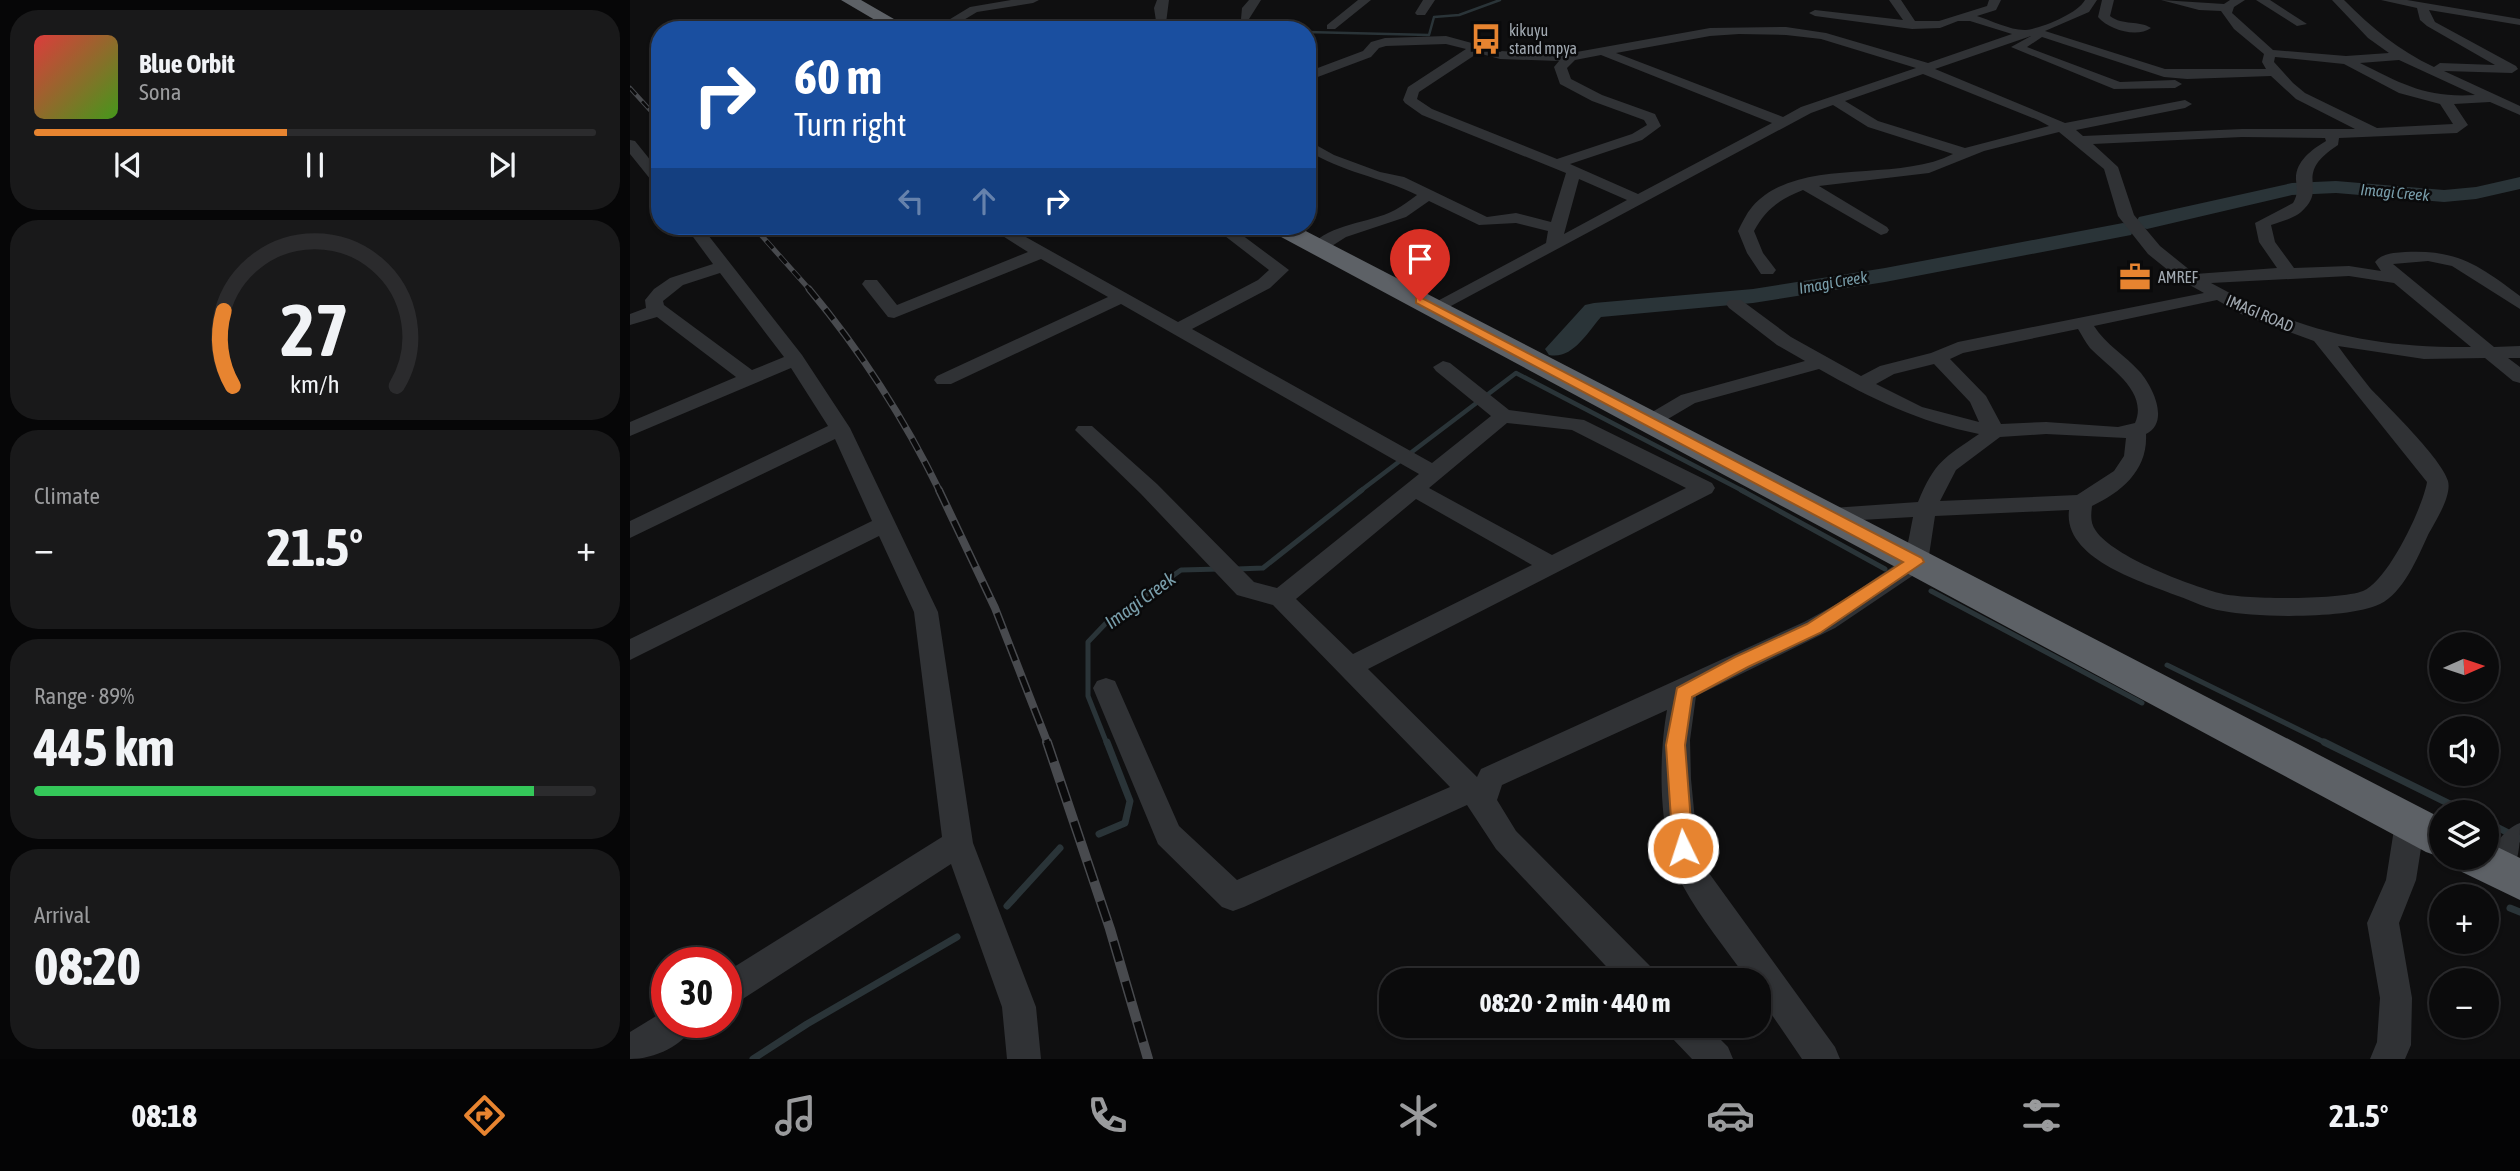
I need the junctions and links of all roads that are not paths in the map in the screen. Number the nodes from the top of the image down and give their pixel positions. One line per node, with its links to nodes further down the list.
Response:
1 (849, 0): 24 (highway)
2 (1033, 0): 25 (street)
3 (1163, 0): 26 (street)
4 (1255, 0): 22 (street)
5 (1365, 0): 30 (street)
6 (1429, 0): 20 (street)
7 (1807, 0): 21 (street)
8 (1895, 0): 29 (street)
9 (1995, 0): 23 (street)
10 (2091, 0): 33 (street)
11 (2108, 0): 31 (street)
12 (2167, 0): 18 (street)
13 (2239, 0): 18 (street)
14 (2262, 0): 27 (street)
15 (2335, 1): 17 (street); 37 (street)
16 (2382, 3): 19 (street)
17 (2364, 4)
18 (2227, 8): 36 (street)
19 (2423, 11): 28 (street); 44 (street)
20 (1421, 13)
21 (1815, 13): 29 (street); 32 (street)
22 (1245, 17)
23 (1961, 17): 29 (street); 33 (street)
24 (888, 21)
25 (953, 21)
26 (1162, 21)
27 (2301, 24)
28 (2520, 24)
29 (1912, 25)
30 (1331, 27)
31 (2145, 28)
32 (1809, 33): 35 (street, IMAGI ROAD); 43 (street, IMAGI ROAD)
33 (2034, 33): 43 (street); 47 (street); 47 (street)
34 (1477, 48): 38 (street, IMAGI ROAD); 39 (street, IMAGI ROAD); 64 (street)
35 (1604, 52): 38 (street, IMAGI ROAD); 53 (street)
36 (2270, 53): 41 (street); 45 (street)
37 (2400, 56): 41 (street); 42 (street)
38 (1571, 57): 64 (street)
39 (1353, 58): 40 (street); 46 (street, IMAGI ROAD)
40 (1318, 59)
41 (2346, 60): 50 (street)
42 (2423, 65): 44 (street); 48 (street)
43 (1925, 68): 49 (street); 54 (street, IMAGI ROAD)
44 (2516, 69)
45 (2277, 72): 47 (street); 55 (street)
46 (1316, 73)
47 (2177, 79): 51 (street)
48 (2494, 98): 50 (street); 52 (street)
49 (1834, 100): 53 (street); 61 (street)
50 (2445, 102): 55 (street)
51 (2185, 104): 54 (street); 57 (street)
52 (2520, 111)
53 (1783, 122): 69 (street)
54 (2062, 127): 58 (street, IMAGI ROAD); 61 (street)
55 (2374, 132): 56 (street)
56 (2331, 134): 57 (street); 81 (street)
57 (2201, 135): 58 (street)
58 (2081, 140): 82 (street, IMAGI ROAD)
59 (630, 144): 65 (street)
60 (1316, 150): 62 (street)
61 (1966, 153): 67 (street)
62 (1329, 158): 63 (street); 68 (street)
63 (1316, 163)
64 (1558, 164): 66 (street)
65 (651, 171)
66 (1574, 171): 69 (street); 70 (street)
67 (1803, 183): 71 (street); 80 (street)
68 (1427, 195): 70 (street); 77 (street)
69 (1637, 199): 76 (street)
70 (1556, 228): 76 (street)
71 (1881, 230)
72 (700, 235): 79 (street)
73 (1011, 235): 78 (street)
74 (1232, 235): 93 (street)
75 (1295, 235): 77 (highway)
76 (1553, 245): 89 (street)
77 (1318, 247): 89 (highway)
78 (1042, 252): 84 (street); 86 (street)
79 (724, 266): 90 (street); 98 (street)
80 (1767, 271)
81 (2289, 272): 82 (street); 83 (street)
82 (2192, 279): 85 (street, IMAGI ROAD)
83 (2400, 279): 88 (street); 96 (street)
84 (871, 284)
85 (2218, 295): 92 (street); 94 (street, IMAGI ROAD)
86 (1123, 297): 93 (street); 103 (street)
87 (1735, 304): 99 (street)
88 (2520, 304)
89 (1436, 309): 106 (highway)
90 (659, 310): 91 (street); 102 (street)
91 (630, 320)
92 (2082, 322): 97 (street); 111 (street)
93 (1180, 328): 112 (street)
94 (2321, 337): 96 (street, IMAGI ROAD); 114 (street)
95 (2520, 352): 96 (street, IMAGI ROAD)
96 (2492, 353): 101 (street)
97 (1938, 357): 104 (street); 110 (street)
98 (796, 359): 102 (street); 107 (street)
99 (1822, 362): 104 (street); 106 (street)
100 (1443, 366): 105 (street)
101 (2520, 377)
102 (751, 379): 108 (street)
103 (944, 380)
104 (1861, 384): 110 (street)
105 (1503, 416): 112 (street); 120 (street)
106 (1649, 422): 116 (highway)
107 (840, 428): 117 (street); 118 (street)
108 (630, 430)
109 (1085, 430): 121 (street)
110 (1994, 431): 111 (street); 115 (street)
111 (2136, 431): 114 (street)
112 (1434, 473): 113 (street)
113 (1415, 489): 120 (street); 121 (street)
114 (2081, 502): 115 (street)
115 (1927, 511): 116 (street); 119 (street)
116 (1826, 514): 119 (highway)
117 (885, 524): 122 (street); 129 (street)
118 (630, 530)
119 (1916, 562): 125 (street); 127 (highway)
120 (1551, 565): 123 (street)
121 (1281, 598): 123 (street)
122 (630, 650)
123 (1350, 667): 126 (street)
124 (1106, 688): 126 (street)
125 (1684, 693): 126 (street); 137 (street)
126 (1477, 796): 130 (street)
127 (2410, 822): 128 (highway); 138 (street)
128 (2429, 832)
129 (958, 843): 131 (street); 135 (street)
130 (1629, 968)
131 (742, 981)
132 (652, 1038): 134 (street)
133 (1696, 1038): 136 (street)
134 (630, 1052)
135 (1024, 1059)
136 (1716, 1059)
137 (1823, 1059)
138 (2387, 1059)

